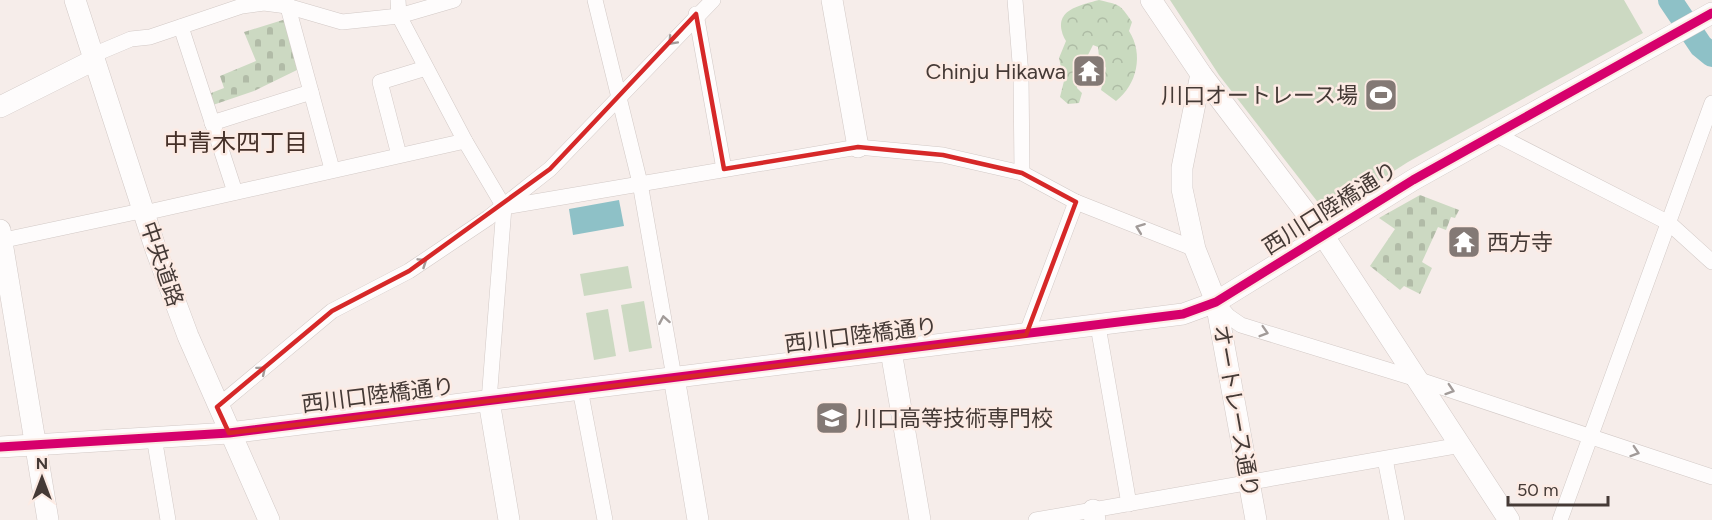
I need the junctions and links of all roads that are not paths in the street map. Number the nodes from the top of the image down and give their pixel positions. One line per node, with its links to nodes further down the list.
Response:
1 (75, 0): 14 (street, 中央道路)
2 (398, 0): 12 (street)
3 (454, 0): 12 (street)
4 (595, 0): 18 (street)
5 (713, 0): 10 (street)
6 (832, 0): 24 (street)
7 (1015, 0): 28 (street)
8 (1151, 0): 16 (street)
9 (286, 3): 12 (street); 13 (street); 17 (street)
10 (698, 8): 18 (street, one-way to 18); 27 (street)
11 (1712, 13): 22 (street, 西川口陸橋通り)
12 (399, 16): 15 (street)
13 (181, 27): 14 (street); 21 (street)
14 (93, 58): 20 (street); 33 (street, 中央道路)
15 (426, 68): 23 (street); 25 (street)
16 (1201, 75): 35 (street); 37 (street, オートレース通り)
17 (311, 92): 21 (street); 26 (street)
18 (620, 97): 29 (street); 32 (street)
19 (1712, 103): 34 (street)
20 (0, 107)
21 (212, 123): 30 (street)
22 (1496, 134): 34 (street); 35 (street, 西川口陸橋通り)
23 (465, 141): 25 (street); 32 (street)
24 (858, 147): 27 (street); 28 (street)
25 (399, 155): 26 (street)
26 (332, 169): 30 (street)
27 (724, 169): 29 (street)
28 (1022, 173): 31 (street)
29 (640, 183): 32 (street); 43 (street, one-way to 29)
30 (235, 192): 33 (street)
31 (1076, 202): 37 (street, one-way to 31); 41 (street)
32 (504, 207): 46 (street); 47 (street, one-way to 32)
33 (144, 213): 36 (street); 47 (street, 中央道路)
34 (1669, 223): 38 (street); 49 (street)
35 (1323, 235): 39 (street, 西川口陸橋通り); 44 (street)
36 (0, 238): 51 (street)
37 (1195, 249): 39 (street, オートレース通り)
38 (1712, 262)
39 (1216, 302): 40 (street, 西川口陸橋通り); 44 (street, one-way to 44); 56 (street, オートレース通り)
40 (1098, 326): 41 (street, 西川口陸橋通り); 57 (street)
41 (1026, 335): 42 (street, 西川口陸橋通り)
42 (891, 351): 43 (street, 西川口陸橋通り); 65 (street)
43 (674, 377): 45 (street, 西川口陸橋通り); 64 (street)
44 (1417, 379): 49 (street, one-way to 49); 52 (street)
45 (580, 389): 46 (street, 西川口陸橋通り); 63 (street)
46 (489, 401): 48 (street, 西川口陸橋通り); 62 (street)
47 (217, 407): 48 (street, 中央道路)
48 (229, 433): 50 (street, 西川口陸橋通り); 61 (street, 中央道路)
49 (1588, 436): 55 (street, one-way to 55); 70 (street)
50 (154, 438): 51 (street, 西川口陸橋通り); 60 (street)
51 (35, 445): 53 (street, 西川口陸橋通り); 59 (street)
52 (1461, 445): 54 (street); 69 (street)
53 (0, 447)
54 (1385, 459): 56 (street); 68 (street)
55 (1712, 477)
56 (1250, 483): 57 (street); 67 (street, オートレース通り)
57 (1129, 504): 58 (street)
58 (1094, 515): 66 (street)
59 (48, 520)
60 (168, 520)
61 (269, 520)
62 (509, 520)
63 (605, 520)
64 (698, 520)
65 (920, 520)
66 (1036, 520)
67 (1256, 520)
68 (1397, 520)
69 (1509, 520)
70 (1560, 520)

